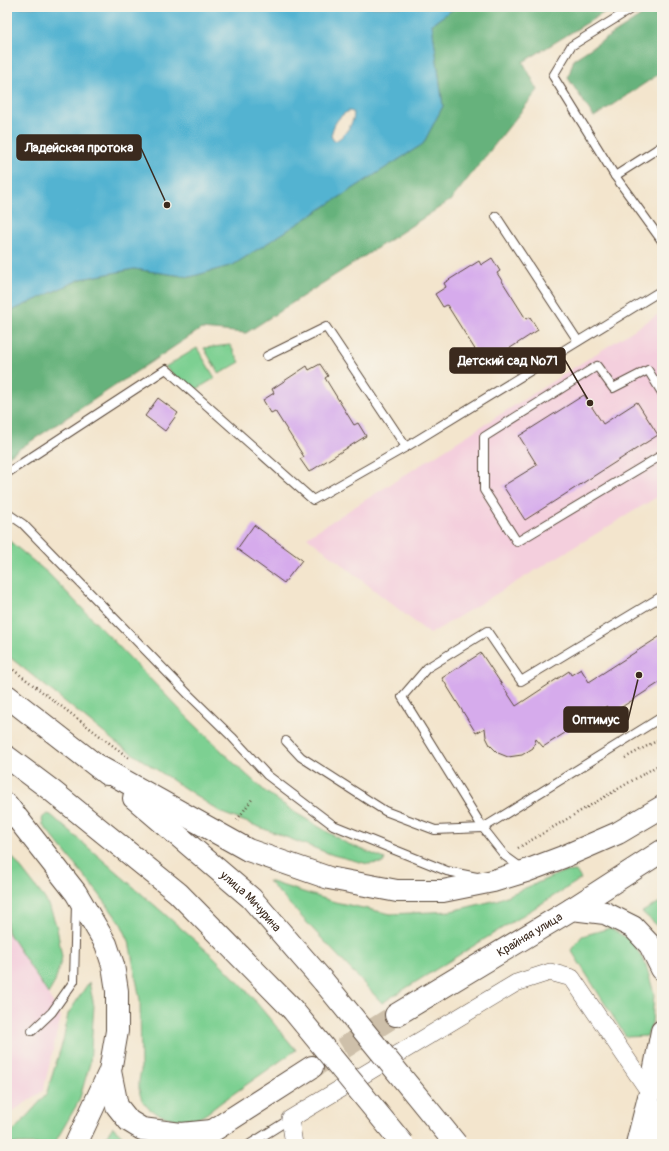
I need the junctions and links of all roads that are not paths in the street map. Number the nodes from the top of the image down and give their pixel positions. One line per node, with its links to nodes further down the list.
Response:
1 (634, 7): 3 (lane)
2 (662, 146): 3 (lane)
3 (615, 176): 5 (lane)
4 (496, 216): 7 (lane)
5 (662, 241)
6 (662, 290): 7 (lane)
7 (578, 341): 10 (lane)
8 (268, 356): 10 (lane)
9 (662, 393): 11 (lane)
10 (406, 447): 12 (lane)
11 (662, 455)
12 (7, 473)
13 (7, 513): 25 (lane)
14 (662, 596): 22 (lane)
15 (7, 696): 19 (main road, улица Мичурина)
16 (662, 717): 22 (lane)
17 (286, 741): 22 (lane)
18 (7, 757): 42 (main road, bridge)
19 (96, 765): 25 (main road); 43 (main road, улица Мичурина, bridge)
20 (7, 805): 26 (main road)
21 (662, 807): 24 (main road)
22 (483, 828): 24 (lane)
23 (662, 851): 27 (main road, Крайняя улица)
24 (526, 871): 25 (main road)
25 (493, 881)
26 (76, 893): 30 (lane); 33 (main road)
27 (572, 909): 28 (main road); 29 (main road, Крайняя улица)
28 (662, 969)
29 (396, 1015)
30 (32, 1031)
31 (662, 1031): 34 (main road)
32 (312, 1068): 37 (main road)
33 (110, 1071): 37 (main road); 38 (main road)
34 (650, 1093): 36 (street); 44 (main road)
35 (662, 1111): 45 (main road)
36 (290, 1119): 40 (lane); 41 (street)
37 (212, 1131): 39 (main road)
38 (76, 1144)
39 (192, 1144)
40 (250, 1144)
41 (294, 1144)
42 (403, 1144)
43 (456, 1144)
44 (637, 1144)
45 (656, 1144)

